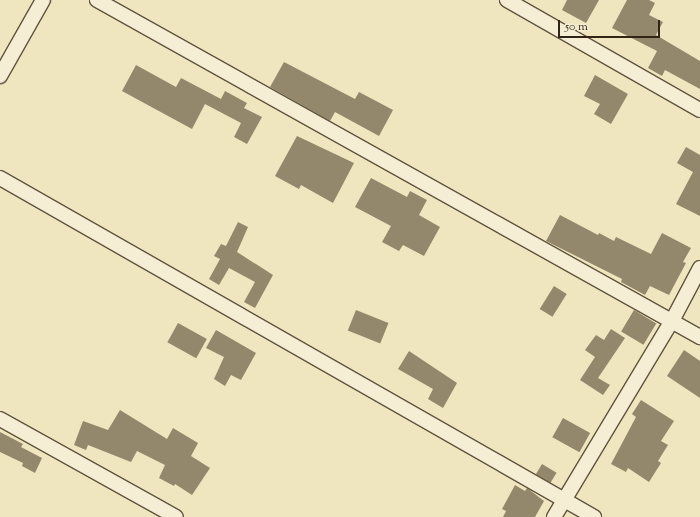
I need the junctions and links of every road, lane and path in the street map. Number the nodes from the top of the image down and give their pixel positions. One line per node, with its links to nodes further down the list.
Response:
1 (96, 0): 8 (street)
2 (507, 0): 5 (street)
3 (39, 1): 4 (street)
4 (0, 76)
5 (700, 110)
6 (0, 178): 11 (street)
7 (700, 268): 8 (street)
8 (672, 321): 9 (street); 11 (street)
9 (700, 337)
10 (0, 419): 12 (street)
11 (564, 500): 13 (street); 14 (street)
12 (176, 517)
13 (554, 517)
14 (594, 517)

